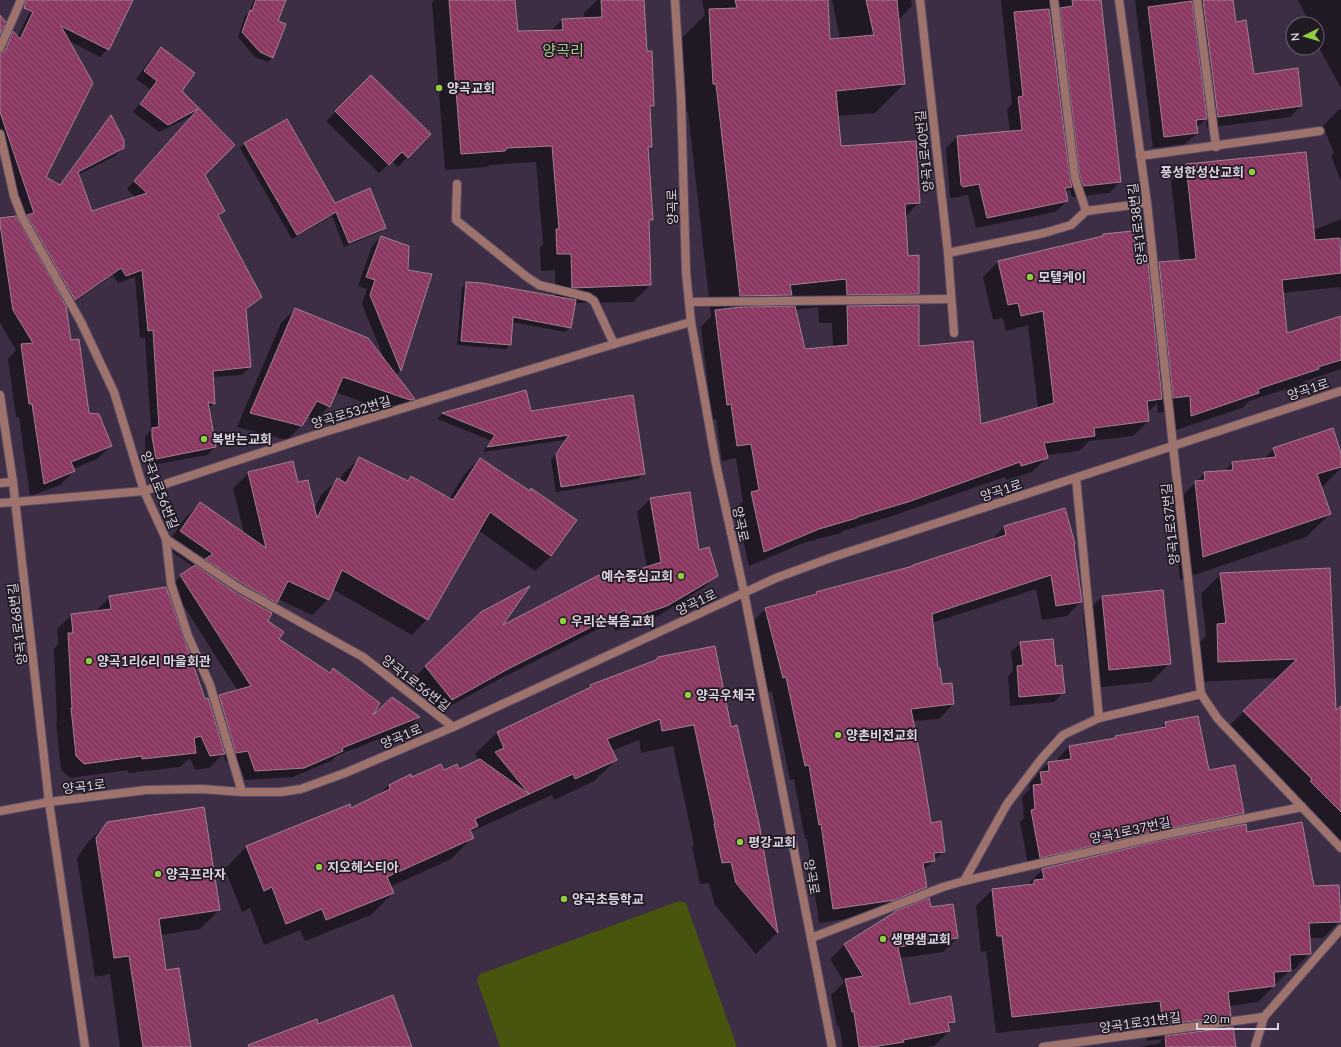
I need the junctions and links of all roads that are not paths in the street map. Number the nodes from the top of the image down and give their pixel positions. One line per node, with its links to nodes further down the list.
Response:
1 (21, 0): 7 (street)
2 (675, 0): 17 (street, 양곡로)
3 (920, 0): 15 (street, 양곡1로40번길)
4 (1054, 0): 14 (street)
5 (1119, 0): 11 (street, 양곡1로38번길)
6 (1197, 0): 10 (street)
7 (0, 48)
8 (1320, 131): 10 (street)
9 (0, 134): 27 (street, 양곡1로56번길)
10 (1216, 147): 11 (street)
11 (1140, 156): 13 (street, 양곡1로38번길)
12 (457, 184): 20 (street)
13 (1147, 203): 14 (street); 23 (street, 양곡1로38번길)
14 (1086, 211): 15 (street)
15 (948, 253): 16 (street, 양곡1로40번길)
16 (951, 299): 17 (street); 19 (street, 양곡1로40번길)
17 (689, 302): 18 (street, 양곡로)
18 (690, 322): 20 (street, 양곡로532번길); 31 (street, 양곡로)
19 (954, 333)
20 (614, 344): 27 (street, 양곡로532번길)
21 (1341, 391): 23 (street, 양곡1로)
22 (0, 395): 25 (street, 양곡1로68번길)
23 (1173, 446): 24 (street, 양곡1로); 32 (street, 양곡1로37번길)
24 (1076, 478): 31 (street, 양곡1로); 33 (street)
25 (13, 482): 26 (street); 28 (street, 양곡1로68번길)
26 (0, 483)
27 (144, 490): 28 (street, 양곡로532번길); 30 (street, 양곡1로56번길)
28 (15, 502): 29 (street, 양곡로532번길); 36 (street, 양곡1로68번길)
29 (0, 503)
30 (166, 539): 34 (street, 양곡1로56번길); 35 (street)
31 (744, 592): 34 (street, 양곡1로); 42 (street, 양곡로)
32 (1201, 694): 33 (street); 37 (street, 양곡1로37번길)
33 (1099, 718): 40 (street)
34 (453, 727): 35 (street, 양곡1로)
35 (242, 792): 36 (street, 양곡1로)
36 (49, 802): 38 (street, 양곡1로); 44 (street, 양곡1로68번길)
37 (1302, 807): 39 (street, 양곡1로37번길); 40 (street, 양곡1로37번길)
38 (0, 811)
39 (1341, 848)
40 (964, 881): 42 (street, 양곡1로37번길)
41 (1341, 930): 43 (street)
42 (811, 938): 45 (street, 양곡로)
43 (1264, 1017): 46 (street, 양곡1로31번길); 47 (street)
44 (85, 1047)
45 (832, 1047)
46 (1043, 1047)
47 (1255, 1047)

